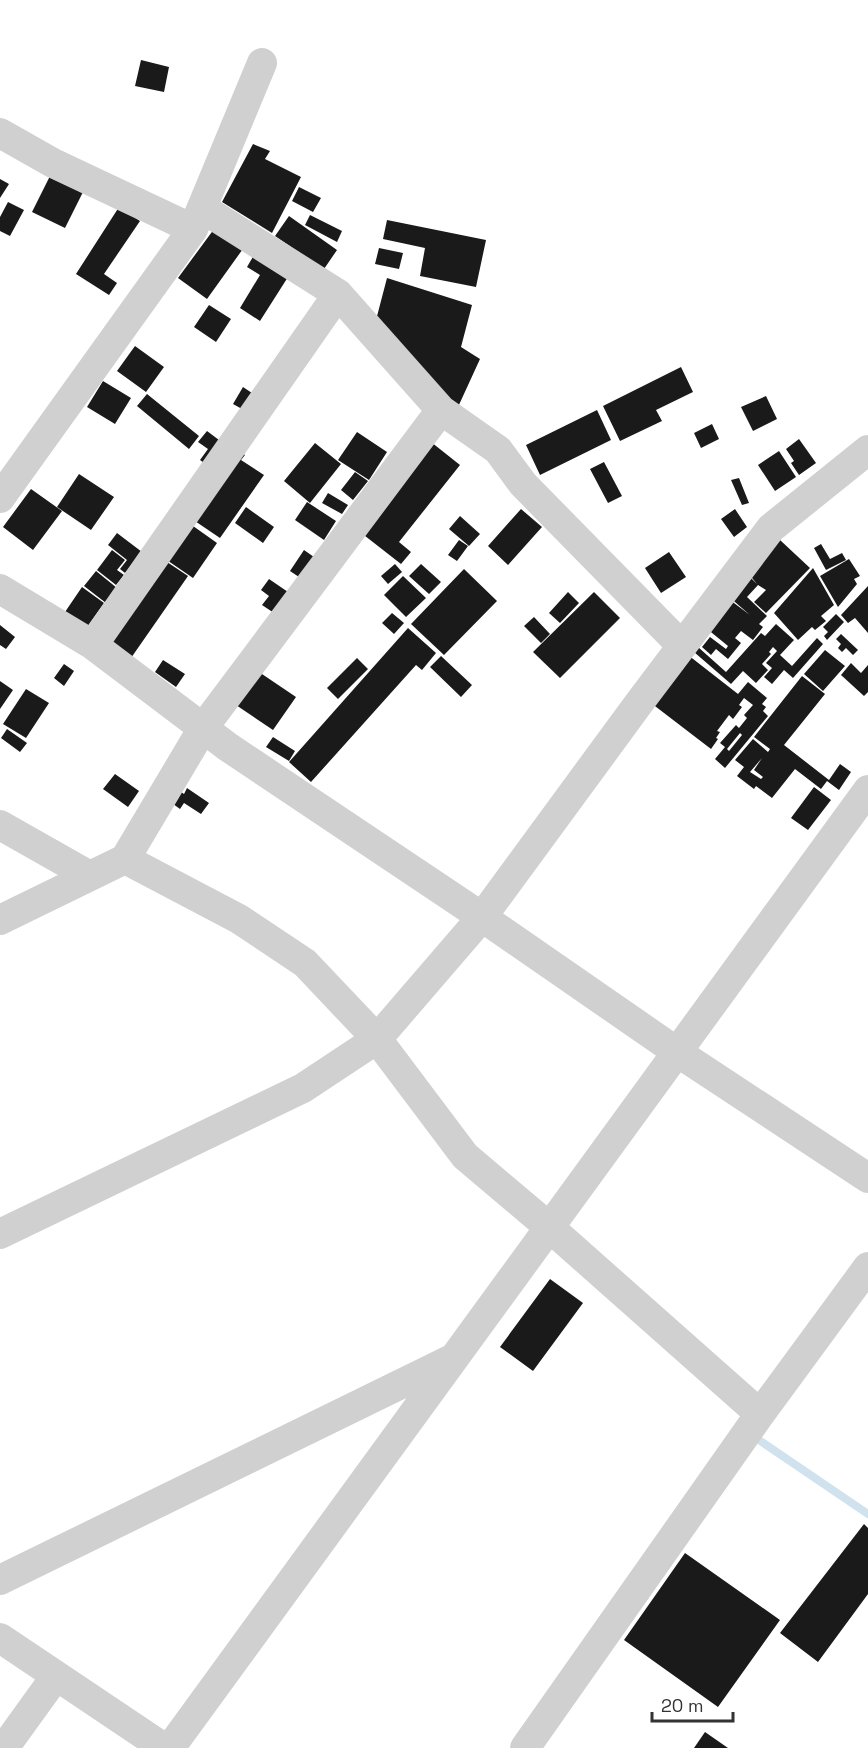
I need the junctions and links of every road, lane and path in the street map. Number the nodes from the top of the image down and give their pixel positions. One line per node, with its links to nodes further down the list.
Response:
1 (262, 63): 3 (street)
2 (0, 133): 3 (street)
3 (198, 218): 4 (street); 7 (street)
4 (338, 294): 5 (street); 9 (street)
5 (441, 410): 10 (street); 11 (street)
6 (868, 450): 10 (street)
7 (0, 498)
8 (0, 589): 9 (street)
9 (93, 645): 11 (street)
10 (682, 646): 16 (street)
11 (203, 728): 14 (street); 16 (street)
12 (868, 790): 19 (street)
13 (0, 825): 15 (street)
14 (125, 859): 15 (street); 18 (street)
15 (90, 876): 17 (street)
16 (482, 917): 18 (street); 19 (street)
17 (0, 920)
18 (377, 1039): 21 (street); 22 (street)
19 (677, 1052): 20 (street); 21 (street)
20 (868, 1178)
21 (549, 1227): 24 (street); 25 (street)
22 (0, 1234)
23 (868, 1267): 25 (street)
24 (454, 1358): 26 (street); 31 (street)
25 (760, 1414): 32 (street)
26 (0, 1580)
27 (0, 1638): 28 (street)
28 (56, 1676): 29 (street); 30 (street)
29 (4, 1748)
30 (164, 1748)
31 (170, 1748)
32 (525, 1748)

